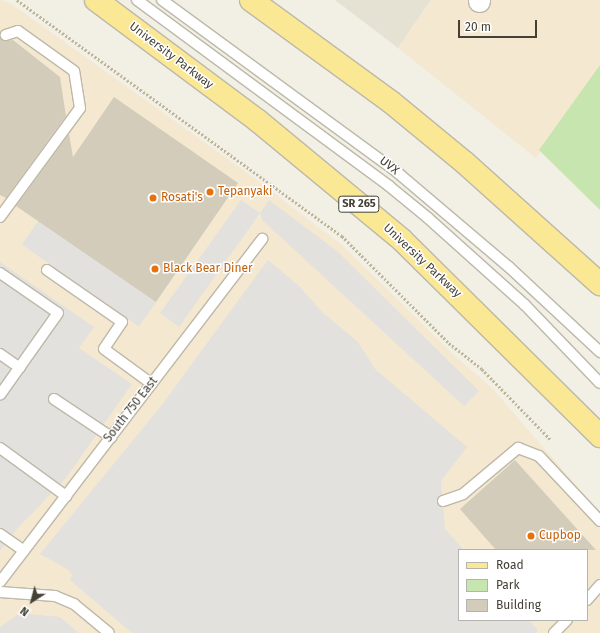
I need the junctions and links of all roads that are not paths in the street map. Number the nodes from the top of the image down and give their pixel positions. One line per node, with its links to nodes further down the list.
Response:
1 (96, 0): 18 (main road, University Parkway / SR 265)
2 (137, 0): 14 (lane)
3 (162, 0): 11 (lane, UVX)
4 (250, 0): 10 (main road)
5 (6, 35): 6 (lane)
6 (0, 217)
7 (262, 239): 15 (lane, South 750 East)
8 (46, 270): 15 (lane)
9 (0, 273): 13 (lane)
10 (600, 284)
11 (600, 352)
12 (0, 354): 13 (lane)
13 (20, 368): 16 (lane)
14 (600, 382)
15 (152, 384): 19 (lane, South 750 East)
16 (0, 395)
17 (54, 399): 19 (lane)
18 (600, 436)
19 (111, 437): 21 (lane, South 750 East)
20 (0, 448): 21 (lane)
21 (66, 496): 25 (lane, South 750 East)
22 (443, 501): 23 (lane)
23 (600, 521)
24 (0, 534): 25 (lane)
25 (24, 551): 26 (lane, South 750 East)
26 (0, 582)
27 (600, 585): 29 (lane)
28 (0, 592): 31 (lane)
29 (588, 599)
30 (566, 621): 32 (lane)
31 (109, 633)
32 (554, 633)

